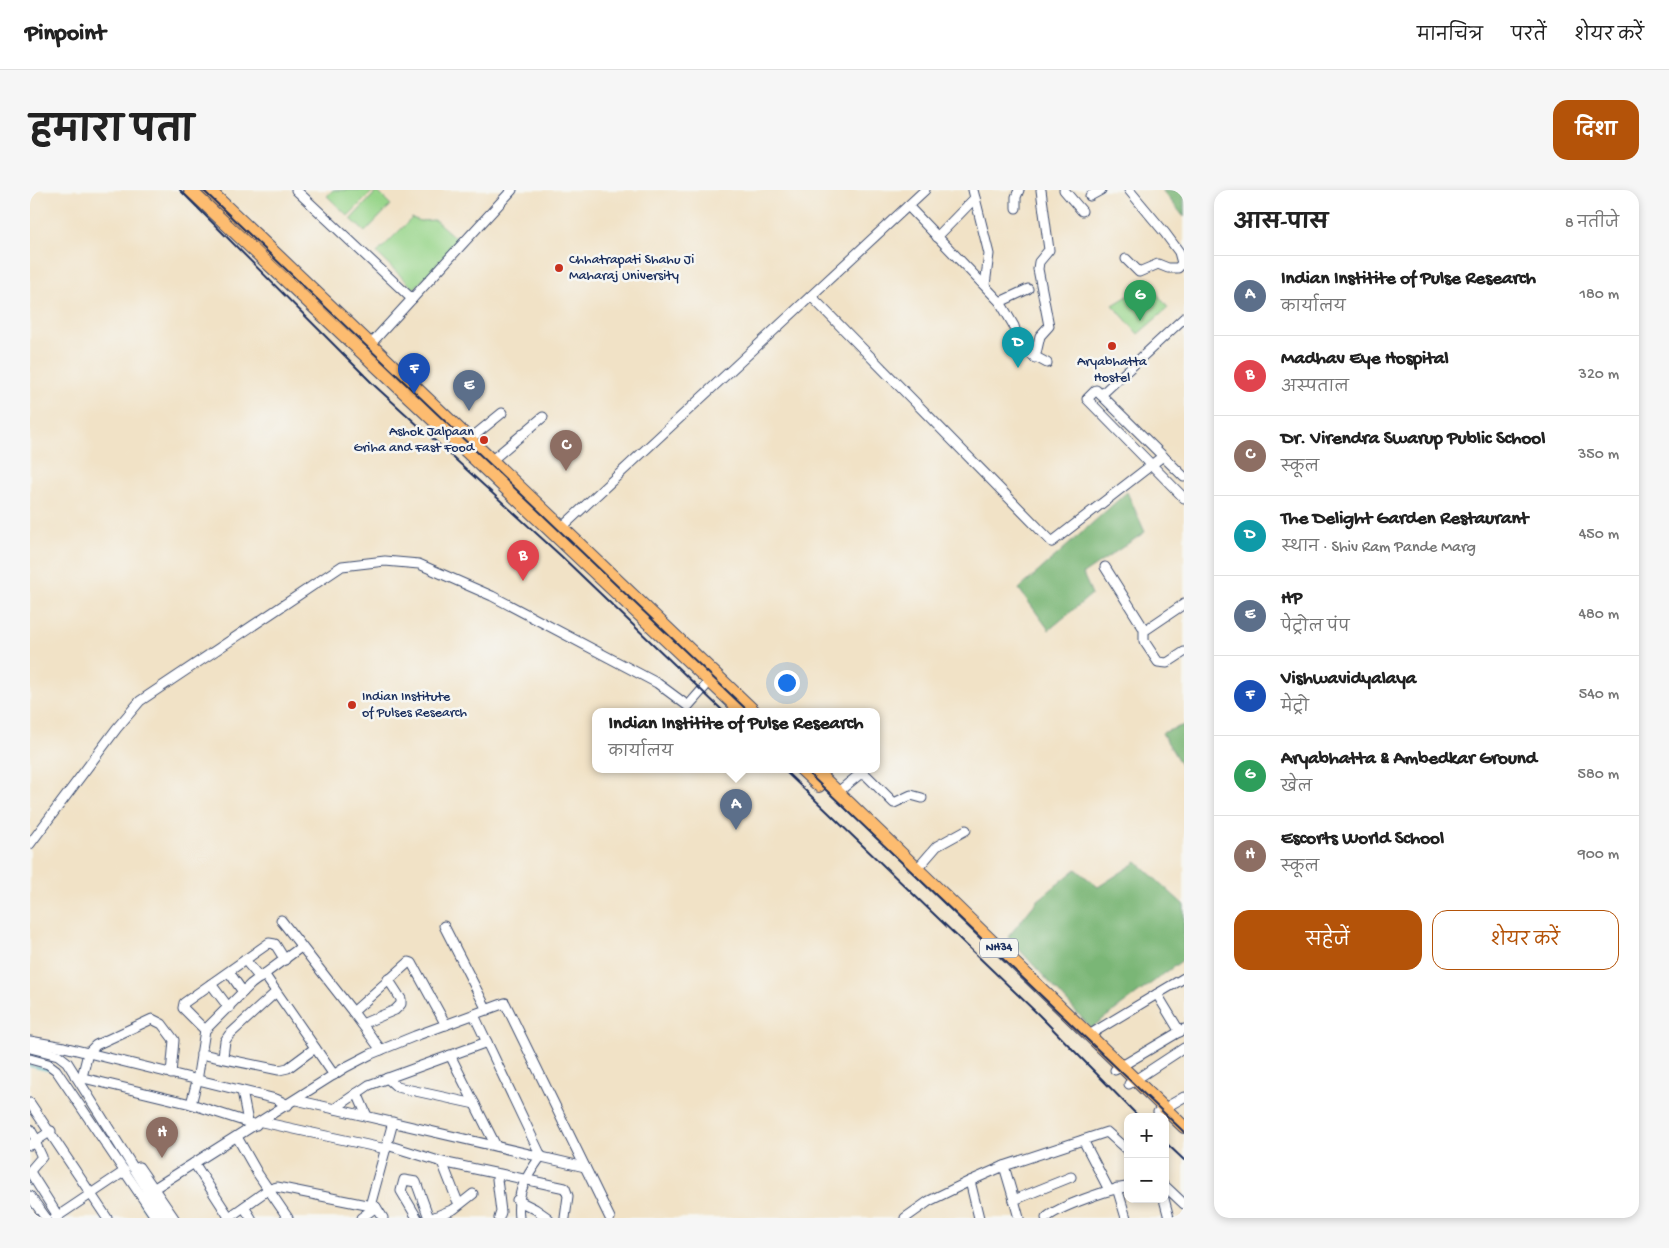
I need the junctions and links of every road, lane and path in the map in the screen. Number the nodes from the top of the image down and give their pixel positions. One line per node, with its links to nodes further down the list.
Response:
1 (190, 190): 24 (highway)
2 (209, 190): 24 (highway)
3 (296, 190): 21 (street)
4 (512, 190): 21 (street)
5 (924, 190): 13 (street)
6 (1019, 190): 14 (street)
7 (1041, 190): 25 (street)
8 (1064, 190): 15 (street)
9 (1101, 190): 12 (street)
10 (1130, 190): 17 (street)
11 (974, 194): 16 (street); 18 (street)
12 (1090, 196)
13 (908, 206): 16 (street); 20 (street)
14 (1016, 208)
15 (1082, 211)
16 (937, 237): 18 (street)
17 (1126, 259)
18 (986, 285): 22 (street)
19 (1028, 289): 22 (street)
20 (812, 296): 33 (street); 36 (street)
21 (412, 299): 24 (street)
22 (1000, 302): 25 (street)
23 (1184, 318): 27 (street)
24 (366, 349): 30 (highway); 36 (highway)
25 (1035, 358): 26 (street)
26 (1047, 363)
27 (1098, 392): 31 (street); 33 (street)
28 (502, 413): 30 (street)
29 (543, 417): 32 (street)
30 (470, 439): 32 (highway)
31 (1163, 456): 33 (street); 34 (street)
32 (492, 460): 36 (highway)
33 (1151, 465): 35 (street)
34 (1184, 477)
35 (1184, 498)
36 (558, 531): 41 (highway); 43 (highway)
37 (1105, 567): 39 (street)
38 (1184, 604): 39 (street)
39 (1144, 629): 40 (street)
40 (1184, 652)
41 (710, 681): 42 (highway); 49 (street)
42 (738, 708)
43 (751, 708)
44 (805, 773): 57 (highway, NH34)
45 (818, 773): 46 (highway, NH34)
46 (838, 792): 47 (street); 50 (highway, NH34)
47 (922, 798)
48 (966, 830): 50 (street)
49 (32, 837)
50 (917, 869): 57 (highway, NH34)
51 (281, 920): 53 (street)
52 (444, 926): 66 (street)
53 (301, 947): 55 (street); 67 (street)
54 (245, 960): 55 (street); 56 (street); 58 (street)
55 (285, 960): 58 (street)
56 (229, 972): 61 (street); 62 (street)
57 (1020, 974): 73 (highway, NH34); 86 (highway, NH34)
58 (262, 976): 62 (street); 63 (street)
59 (1184, 978): 64 (street)
60 (388, 979): 67 (street); 69 (street); 70 (street)
61 (212, 984): 65 (street); 71 (street)
62 (243, 992): 65 (street)
63 (275, 993): 78 (street); 84 (street)
64 (1157, 994): 72 (street); 73 (street)
65 (229, 1008): 71 (street)
66 (487, 1010): 68 (street); 120 (street)
67 (353, 1012): 69 (street)
68 (474, 1015): 70 (street); 75 (street)
69 (362, 1024): 80 (street)
70 (446, 1025): 80 (street)
71 (205, 1030): 82 (street)
72 (1182, 1031): 86 (street)
73 (1089, 1035): 86 (highway, NH34)
74 (30, 1041): 76 (street)
75 (487, 1042): 83 (street); 116 (street)
76 (64, 1046): 81 (street); 89 (street)
77 (30, 1048): 89 (street)
78 (315, 1048): 82 (street); 88 (street)
79 (1184, 1048): 92 (street)
80 (381, 1050): 88 (street)
81 (88, 1053): 87 (street); 87 (street); 89 (street)
82 (201, 1054): 91 (street)
83 (450, 1055): 90 (street); 98 (street)
84 (223, 1056)
85 (30, 1061): 122 (street)
86 (1118, 1069): 92 (highway, NH34)
87 (170, 1074): 91 (street)
88 (334, 1075): 96 (street)
89 (79, 1076): 97 (street); 131 (street)
90 (387, 1078): 94 (street); 98 (street)
91 (197, 1081): 93 (street); 97 (street)
92 (1131, 1082): 101 (highway, NH34)
93 (242, 1091): 96 (street); 106 (street)
94 (357, 1093): 100 (street); 103 (street)
95 (1184, 1096): 102 (street)
96 (292, 1103): 100 (street); 106 (street)
97 (191, 1104): 106 (street)
98 (475, 1104): 113 (street)
99 (31, 1106): 109 (street)
100 (334, 1109): 103 (street)
101 (1162, 1113)
102 (1164, 1113)
103 (367, 1116): 105 (street)
104 (1169, 1118): 107 (highway, NH34)
105 (393, 1122): 113 (street); 114 (street)
106 (255, 1123): 110 (street); 114 (street)
107 (1184, 1128)
108 (30, 1130): 112 (street)
109 (51, 1131): 112 (street); 132 (street)
110 (236, 1137): 118 (street); 128 (street)
111 (1083, 1140): 115 (street); 119 (street); 129 (street)
112 (34, 1143): 121 (street)
113 (496, 1146): 116 (street)
114 (386, 1147): 117 (street); 141 (street)
115 (1124, 1147)
116 (541, 1156): 120 (street); 125 (street)
117 (442, 1162): 123 (street); 135 (street)
118 (194, 1163): 131 (street); 148 (street)
119 (1004, 1166): 126 (street); 137 (street)
120 (586, 1167): 159 (street)
121 (30, 1171): 142 (street)
122 (125, 1171): 131 (street); 132 (street)
123 (499, 1174): 125 (street); 155 (street)
124 (1072, 1177): 137 (street)
125 (525, 1179): 136 (street); 158 (street)
126 (970, 1181): 160 (street); 161 (street)
127 (1124, 1188): 129 (street)
128 (269, 1189): 140 (street); 141 (street); 150 (street)
129 (1113, 1189): 163 (street); 164 (street)
130 (1169, 1190): 139 (street)
131 (148, 1192): 145 (street); 146 (street); 147 (street)
132 (91, 1194): 142 (street); 144 (street)
133 (473, 1194): 154 (street)
134 (30, 1196): 143 (street)
135 (457, 1200)
136 (518, 1200): 156 (street); 157 (street)
137 (1014, 1200): 162 (street)
138 (1165, 1203): 165 (street)
139 (1184, 1204)
140 (244, 1207): 148 (street); 149 (street)
141 (373, 1207): 151 (street); 152 (street)
142 (56, 1217)
143 (46, 1218)
144 (107, 1218)
145 (156, 1218)
146 (165, 1218)
147 (174, 1218)
148 (228, 1218)
149 (251, 1218)
150 (288, 1218)
151 (360, 1218)
152 (383, 1218)
153 (418, 1218): 154 (street)
154 (430, 1218)
155 (499, 1218)
156 (519, 1218)
157 (548, 1218)
158 (566, 1218)
159 (610, 1218)
160 (905, 1218)
161 (979, 1218)
162 (1018, 1218)
163 (1046, 1218)
164 (1126, 1218)
165 (1169, 1218)

